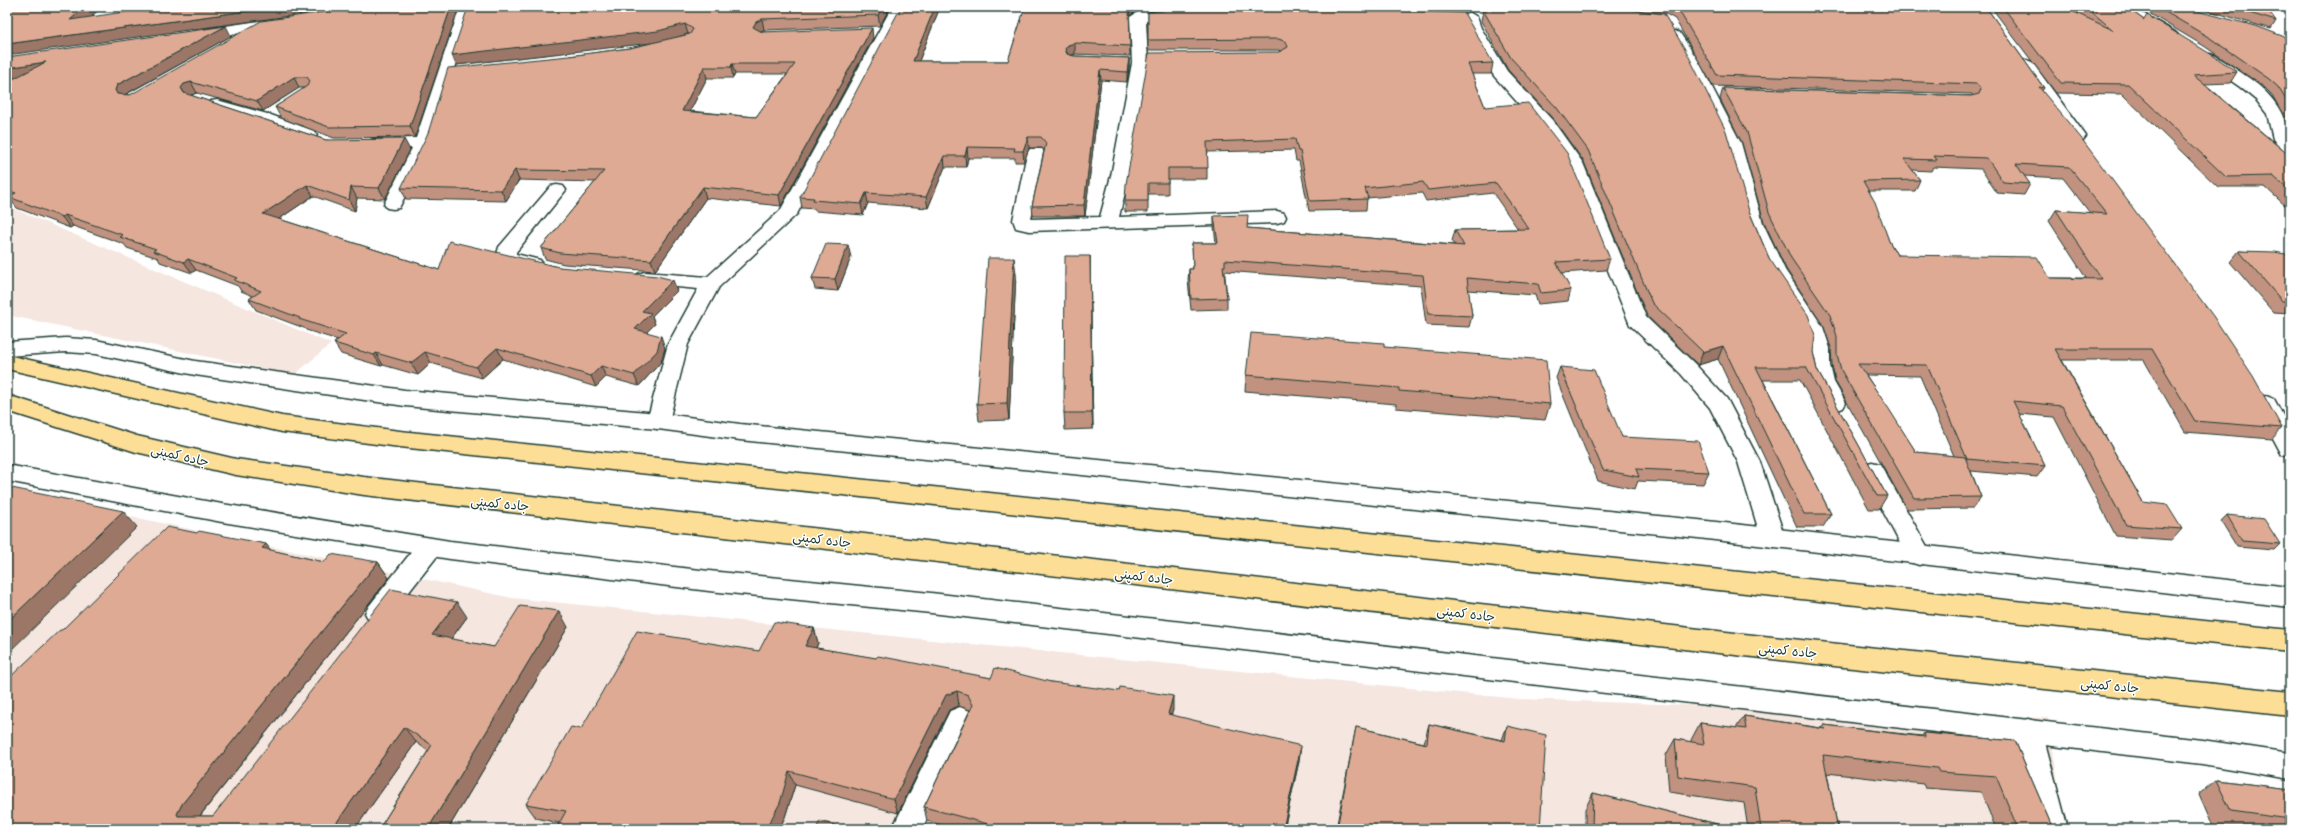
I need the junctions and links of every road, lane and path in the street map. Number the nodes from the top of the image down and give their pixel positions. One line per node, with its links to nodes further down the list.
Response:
1 (467, 7): 16 (street)
2 (899, 7): 27 (street)
3 (1162, 7): 24 (street)
4 (2121, 7): 18 (street)
5 (327, 11): 8 (street)
6 (1469, 16): 37 (street)
7 (1666, 20): 33 (street)
8 (264, 25): 9 (street); 10 (street)
9 (186, 36)
10 (224, 48)
11 (2014, 49): 19 (street)
12 (205, 101): 14 (street)
13 (282, 107): 14 (street)
14 (265, 119): 15 (street)
15 (324, 141)
16 (423, 143): 17 (street); 22 (street)
17 (363, 144)
18 (2290, 150)
19 (2087, 151)
20 (1036, 153): 24 (street)
21 (557, 190): 25 (street)
22 (393, 204)
23 (1277, 218): 24 (street)
24 (1108, 224)
25 (550, 268)
26 (626, 276): 27 (street)
27 (711, 284): 32 (street)
28 (7, 348): 32 (street)
29 (7, 362): 42 (highway)
30 (2255, 386): 34 (street)
31 (7, 403): 43 (highway, جاده کمپنی)
32 (658, 421): 37 (street)
33 (1845, 422)
34 (2290, 449)
35 (1864, 454): 39 (street)
36 (7, 473): 38 (street)
37 (1773, 538): 39 (street)
38 (429, 548): 41 (street); 45 (street)
39 (1919, 555): 40 (street)
40 (2290, 597)
41 (361, 634)
42 (2290, 641)
43 (2290, 704)
44 (960, 719): 47 (street)
45 (2028, 731): 46 (street); 48 (street)
46 (2290, 766)
47 (907, 829)
48 (2053, 829)

